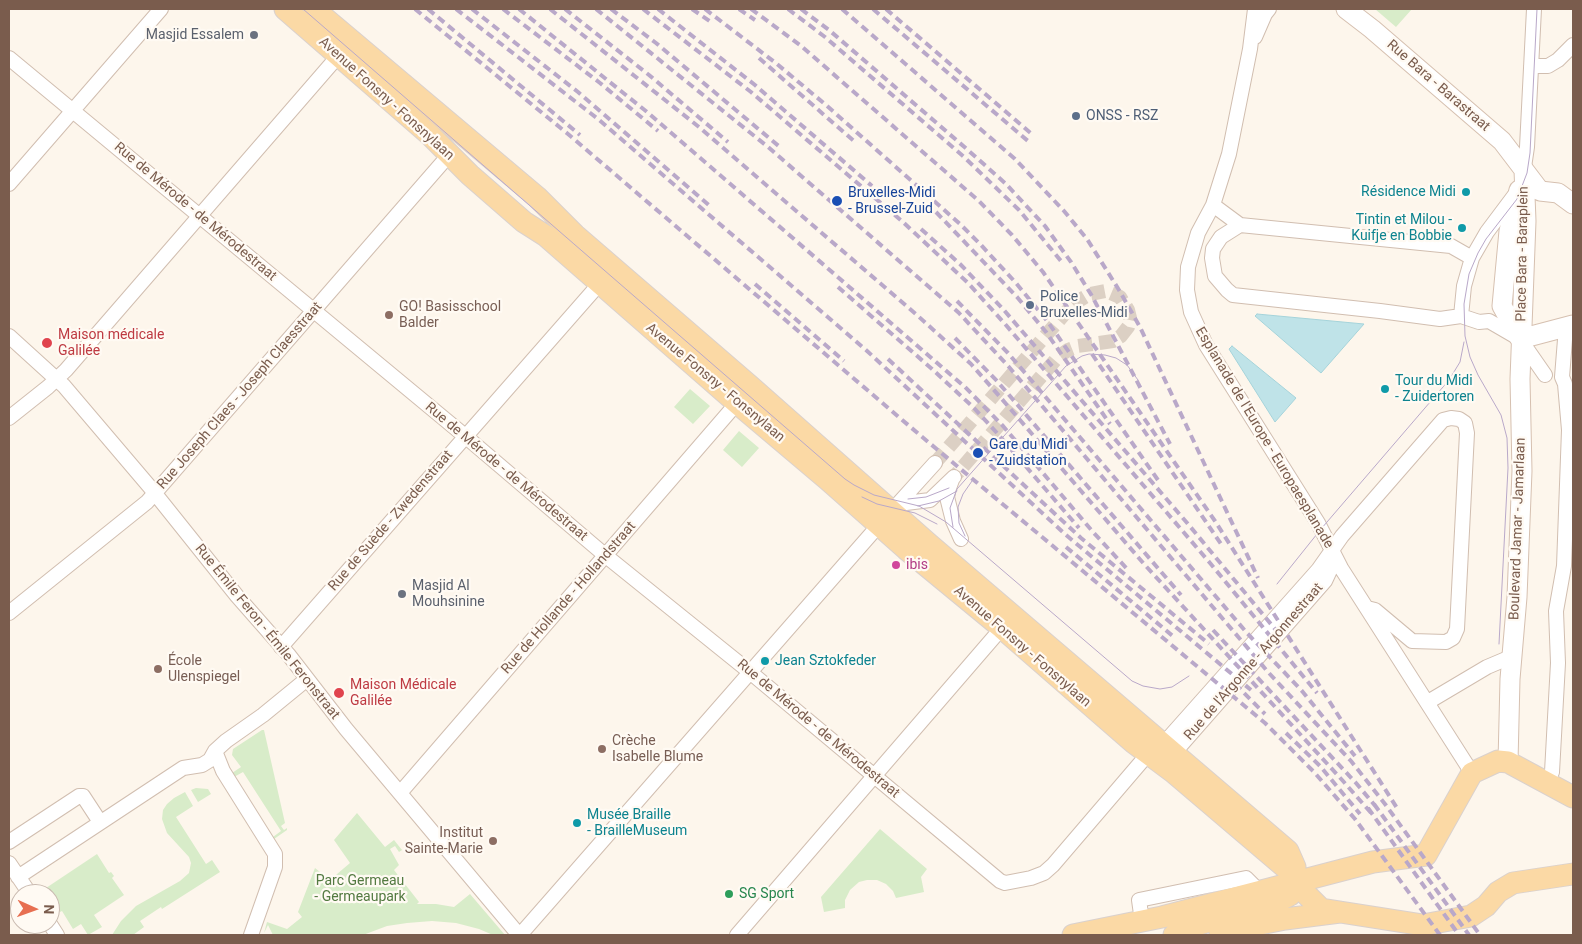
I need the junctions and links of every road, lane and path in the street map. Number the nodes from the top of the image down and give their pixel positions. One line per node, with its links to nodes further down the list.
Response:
1 (161, 9): 13 (street)
2 (285, 9): 10 (main road, Avenue Fonsny - Fonsnylaan)
3 (1255, 9): 9 (street)
4 (1269, 9): 9 (street)
5 (1346, 9): 15 (main road, Rue Bara - Barastraat)
6 (1534, 9): 12 (street)
7 (320, 14): 10 (street); 21 (main road, Avenue Fonsny - Fonsnylaan)
8 (1573, 45): 12 (street)
9 (1250, 49): 18 (street, Esplanade de l'Europe - Europaesplanade)
10 (338, 55): 14 (main road, Avenue Fonsny - Fonsnylaan); 19 (street)
11 (9, 58): 13 (street, Rue de Mérode - de Mérodestraat)
12 (1531, 66): 15 (street)
13 (72, 111): 16 (street); 19 (street, Rue de Mérode - de Mérodestraat)
14 (449, 155): 23 (main road, Avenue Fonsny - Fonsnylaan); 24 (street, Rue Joseph Claes - Joseph Claesstraat)
15 (1524, 170): 17 (main road, Place Bara - Baraplein); 22 (street, Place Bara - Baraplein); 28 (main road, Place Bara - Baraplein)
16 (9, 184)
17 (1573, 204)
18 (1213, 205): 20 (street); 40 (street, Esplanade de l'Europe - Europaesplanade)
19 (200, 216): 24 (street, Rue de Mérode - de Mérodestraat); 30 (street)
20 (1240, 225): 22 (street); 25 (street)
21 (595, 252): 23 (street); 37 (main road, Avenue Fonsny - Fonsnylaan)
22 (1472, 258): 25 (street, Place Bara - Baraplein)
23 (597, 281): 31 (main road, Avenue Fonsny - Fonsnylaan); 33 (street, Rue de Suède - Zwedenstraat)
24 (314, 311): 33 (street, Rue de Mérode - de Mérodestraat); 36 (street, Rue Joseph Claes - Joseph Claesstraat)
25 (1461, 316): 28 (street, Place Bara - Baraplein)
26 (1570, 326): 28 (main road, Place Bara - Baraplein); 58 (street)
27 (9, 336): 30 (street, Rue Émile Feron - Émile Feronstraat)
28 (1520, 338): 29 (street); 47 (main road, Boulevard Jamar - Jamarlaan)
29 (1545, 375)
30 (57, 379): 32 (street); 36 (street, Rue Émile Feron - Émile Feronstraat)
31 (737, 403): 37 (main road, Avenue Fonsny - Fonsnylaan); 41 (street, Rue de Hollande - Hollandstraat)
32 (9, 418)
33 (465, 436): 41 (street, Rue de Mérode - de Mérodestraat); 46 (street, Rue de Suède - Zwedenstraat)
34 (935, 464): 37 (street)
35 (939, 493): 37 (street); 38 (street); 39 (street)
36 (155, 494): 43 (street, Rue Joseph Claes - Joseph Claesstraat); 46 (street, Rue Émile Feron - Émile Feronstraat)
37 (889, 513): 44 (main road, Avenue Fonsny - Fonsnylaan); 48 (street)
38 (926, 514)
39 (961, 539)
40 (1333, 551): 42 (street, Esplanade de l'Europe - Europaesplanade); 45 (street, Rue de l'Argonne - Argonnestraat); 51 (street, Rue de l'Argonne - Argonnestraat); 52 (street, Rue de l'Argonne - Argonnestraat)
41 (606, 556): 48 (street, Rue de Mérode - de Mérodestraat); 59 (street, Rue de Hollande - Hollandstraat)
42 (1367, 608): 45 (street, Esplanade de l'Europe - Europaesplanade); 50 (street, Esplanade de l'Europe - Europaesplanade)
43 (9, 613)
44 (1007, 622): 53 (main road, Avenue Fonsny - Fonsnylaan); 57 (street)
45 (1429, 643)
46 (282, 647): 49 (street, Rue Émile Feron - Émile Feronstraat)
47 (1513, 656): 50 (street); 55 (main road, Boulevard Jamar - Jamarlaan)
48 (750, 672): 57 (street, Rue de Mérode - de Mérodestraat); 71 (street)
49 (307, 679): 54 (street); 59 (street, Rue Émile Feron - Émile Feronstraat)
50 (1428, 702): 56 (street, Esplanade de l'Europe - Europaesplanade)
51 (1194, 709): 52 (street); 53 (street, Rue de l'Argonne - Argonnestraat)
52 (1205, 718): 53 (street, Rue de l'Argonne - Argonnestraat)
53 (1161, 749): 66 (main road); 66 (main road); 67 (street, Rue de l'Argonne - Argonnestraat)
54 (215, 751): 61 (street); 70 (street)
55 (1503, 762): 56 (main road); 58 (main road)
56 (1472, 773): 66 (main road)
57 (875, 777): 67 (street, Rue de Mérode - de Mérodestraat); 72 (street)
58 (1547, 784): 60 (main road)
59 (400, 793): 71 (street, Rue Émile Feron - Émile Feronstraat)
60 (1573, 798)
61 (100, 822): 62 (street); 65 (street)
62 (9, 842)
63 (9, 863): 65 (street)
64 (1573, 874): 69 (main road)
65 (18, 876): 68 (street)
66 (1294, 882): 69 (main road); 73 (main road); 74 (main road)
67 (1005, 883)
68 (23, 884)
69 (1340, 912): 75 (main road)
70 (251, 935)
71 (519, 935)
72 (737, 935)
73 (1073, 935)
74 (1174, 935)
75 (1205, 935)

